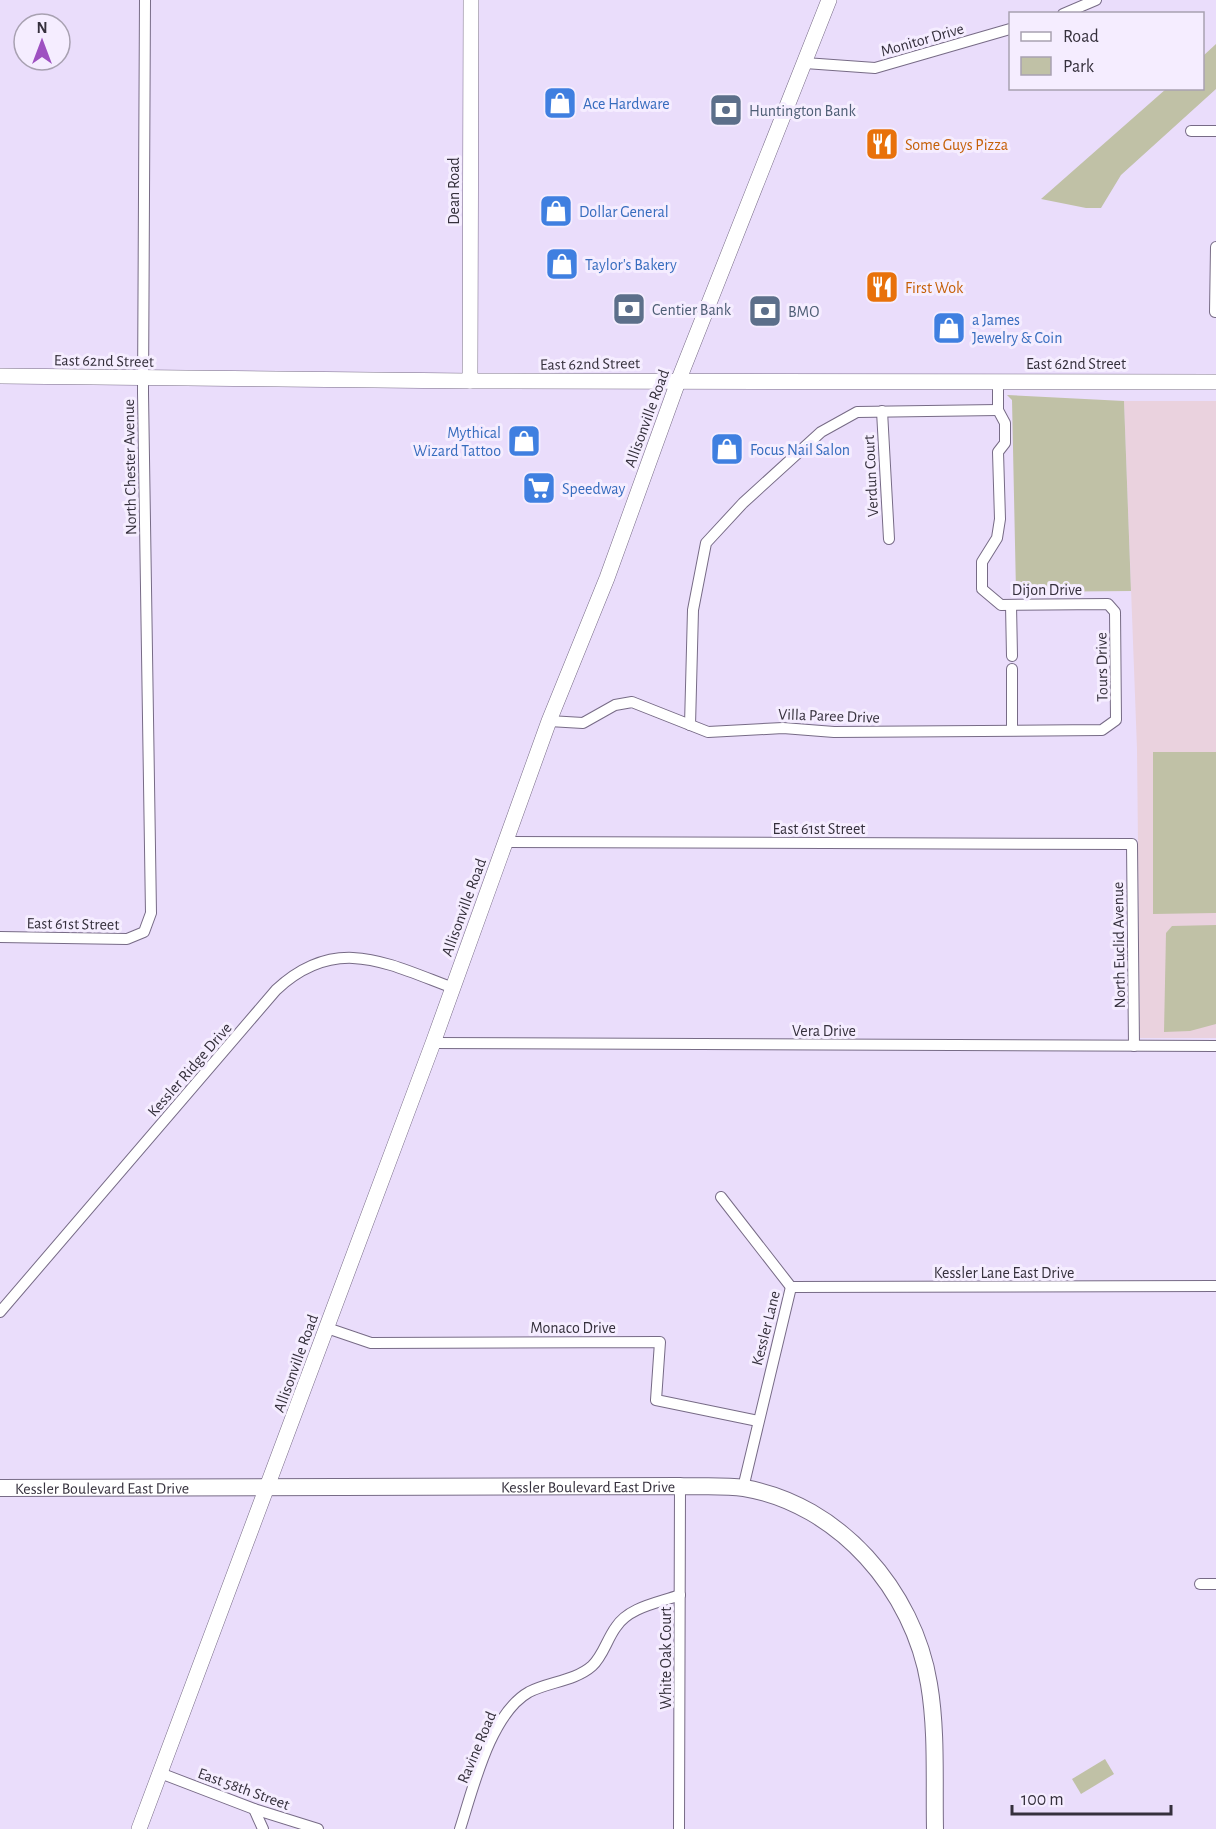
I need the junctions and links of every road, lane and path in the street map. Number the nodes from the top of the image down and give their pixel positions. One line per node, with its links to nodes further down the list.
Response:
1 (145, 0): 13 (street, North Chester Avenue)
2 (471, 0): 15 (main road, Dean Road)
3 (829, 0): 7 (main road, Allisonville Road)
4 (1096, 0): 5 (street)
5 (1068, 12)
6 (1009, 30): 7 (street, Monitor Drive)
7 (805, 63): 14 (main road, Allisonville Road)
8 (1191, 131): 9 (street)
9 (1216, 131)
10 (1216, 247): 11 (street)
11 (1215, 312)
12 (0, 376): 13 (main road, East 62nd Street)
13 (144, 378): 15 (main road, East 62nd Street); 31 (street, North Chester Avenue)
14 (679, 380): 15 (main road, East 62nd Street); 16 (main road, East 62nd Street); 26 (main road, Allisonville Road)
15 (470, 381)
16 (998, 381): 17 (main road, East 62nd Street); 18 (street, Dijon Drive)
17 (1216, 382)
18 (998, 410): 19 (street); 21 (street, Dijon Drive)
19 (882, 411): 20 (street, Verdun Court); 27 (street)
20 (889, 539)
21 (1011, 604): 22 (street, Dijon Drive); 23 (street)
22 (1115, 612): 25 (street, Tours Drive)
23 (1012, 656)
24 (1012, 669): 28 (street)
25 (1116, 720): 28 (street, Villa Paree Drive)
26 (549, 721): 27 (street, Villa Paree Drive); 29 (main road, Allisonville Road)
27 (690, 724): 28 (street, Villa Paree Drive)
28 (1012, 730)
29 (506, 842): 30 (street, East 61st Street); 33 (main road, Allisonville Road)
30 (1132, 844): 35 (street, North Euclid Avenue)
31 (144, 932): 32 (street, East 61st Street)
32 (0, 937)
33 (453, 988): 34 (main road, Allisonville Road); 40 (street, Kessler Ridge Drive)
34 (433, 1043): 35 (street, Vera Drive); 41 (main road, Allisonville Road)
35 (1134, 1046): 36 (street, Vera Drive)
36 (1216, 1046)
37 (721, 1197): 39 (street, Kessler Lane)
38 (1216, 1286): 39 (street, Kessler Lane East Drive)
39 (792, 1287): 42 (street, Kessler Lane)
40 (0, 1312)
41 (327, 1328): 42 (street, Monaco Drive); 44 (main road, Allisonville Road)
42 (758, 1421): 46 (street, Kessler Lane)
43 (680, 1486): 44 (main road, Kessler Boulevard East Drive); 46 (main road, Kessler Boulevard East Drive); 49 (street, White Oak Court)
44 (268, 1487): 45 (main road, Kessler Boulevard East Drive); 50 (main road, Allisonville Road)
45 (0, 1488)
46 (743, 1488): 57 (main road, Kessler Boulevard East Drive)
47 (1200, 1584): 48 (street)
48 (1216, 1584)
49 (680, 1595): 55 (street, Ravine Road); 56 (street, White Oak Court)
50 (160, 1773): 51 (street, East 58th Street); 52 (main road, Allisonville Road)
51 (254, 1809): 53 (street); 54 (street, East 58th Street)
52 (139, 1829)
53 (263, 1829)
54 (318, 1829)
55 (460, 1829)
56 (679, 1829)
57 (935, 1829)

